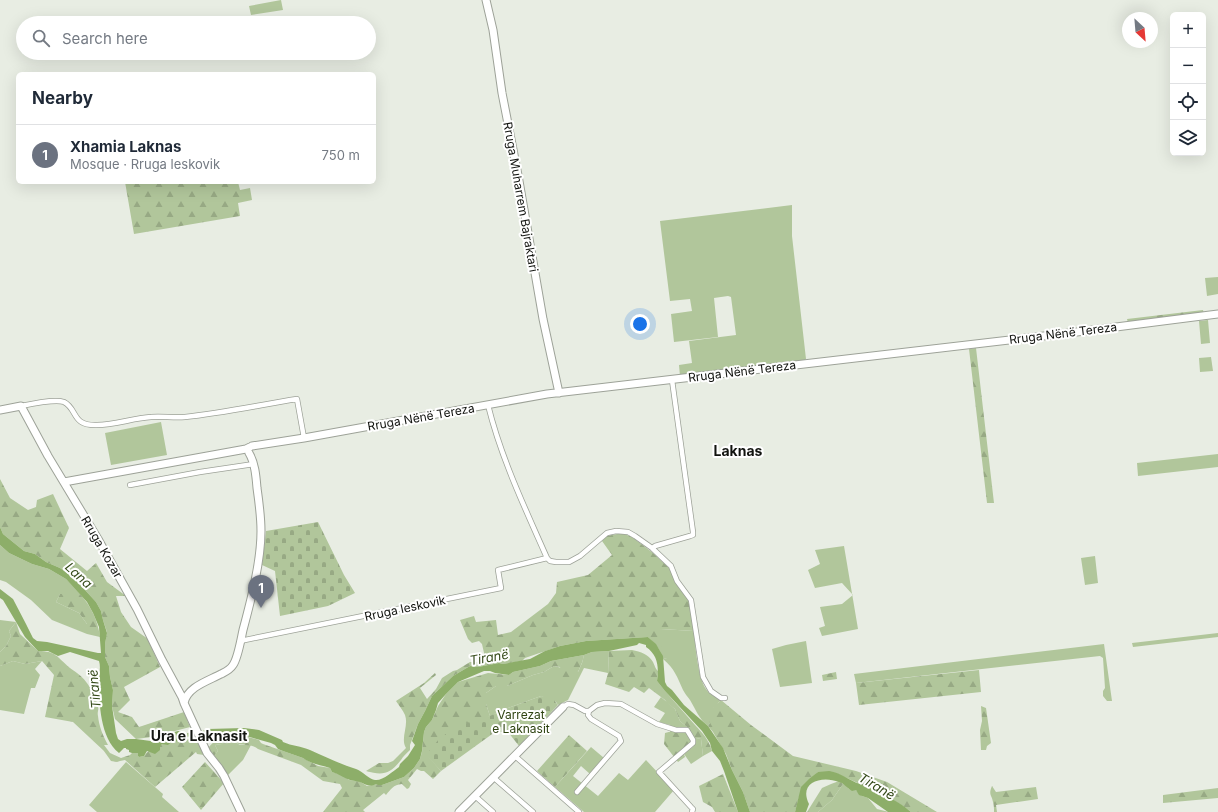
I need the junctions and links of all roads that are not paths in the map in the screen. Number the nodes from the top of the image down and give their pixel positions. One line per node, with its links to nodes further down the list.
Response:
1 (486, 0): 4 (main road, Rruga Muharrem Bajraktari)
2 (1218, 314): 3 (main road, Rruga Nënë Tereza)
3 (672, 380): 4 (main road, Rruga Nënë Tereza); 13 (street)
4 (560, 393): 5 (main road, Rruga Nënë Tereza)
5 (488, 405): 8 (main road, Rruga Nënë Tereza); 14 (street)
6 (22, 406): 7 (main road); 8 (street); 11 (main road, Rruga Kozar)
7 (0, 410)
8 (304, 438): 9 (main road, Rruga Nënë Tereza)
9 (251, 450): 10 (main road); 11 (main road, Rruga Nënë Tereza)
10 (254, 464): 12 (street); 15 (main road)
11 (64, 482): 16 (main road, Rruga Kozar)
12 (130, 484)
13 (652, 548): 14 (street); 18 (street)
14 (547, 558): 15 (street, Rruga leskovik)
15 (240, 641): 17 (main road)
16 (179, 691): 17 (main road); 19 (main road, Rruga Kozar)
17 (190, 692): 19 (main road)
18 (725, 698)
19 (184, 706): 26 (main road)
20 (564, 707): 21 (street); 22 (main road)
21 (589, 711): 24 (street); 31 (street)
22 (514, 756): 23 (main road); 30 (street)
23 (493, 778): 25 (main road); 29 (street)
24 (577, 792)
25 (475, 796): 27 (main road); 28 (street)
26 (241, 812)
27 (459, 812)
28 (493, 812)
29 (533, 812)
30 (579, 812)
31 (692, 812)

